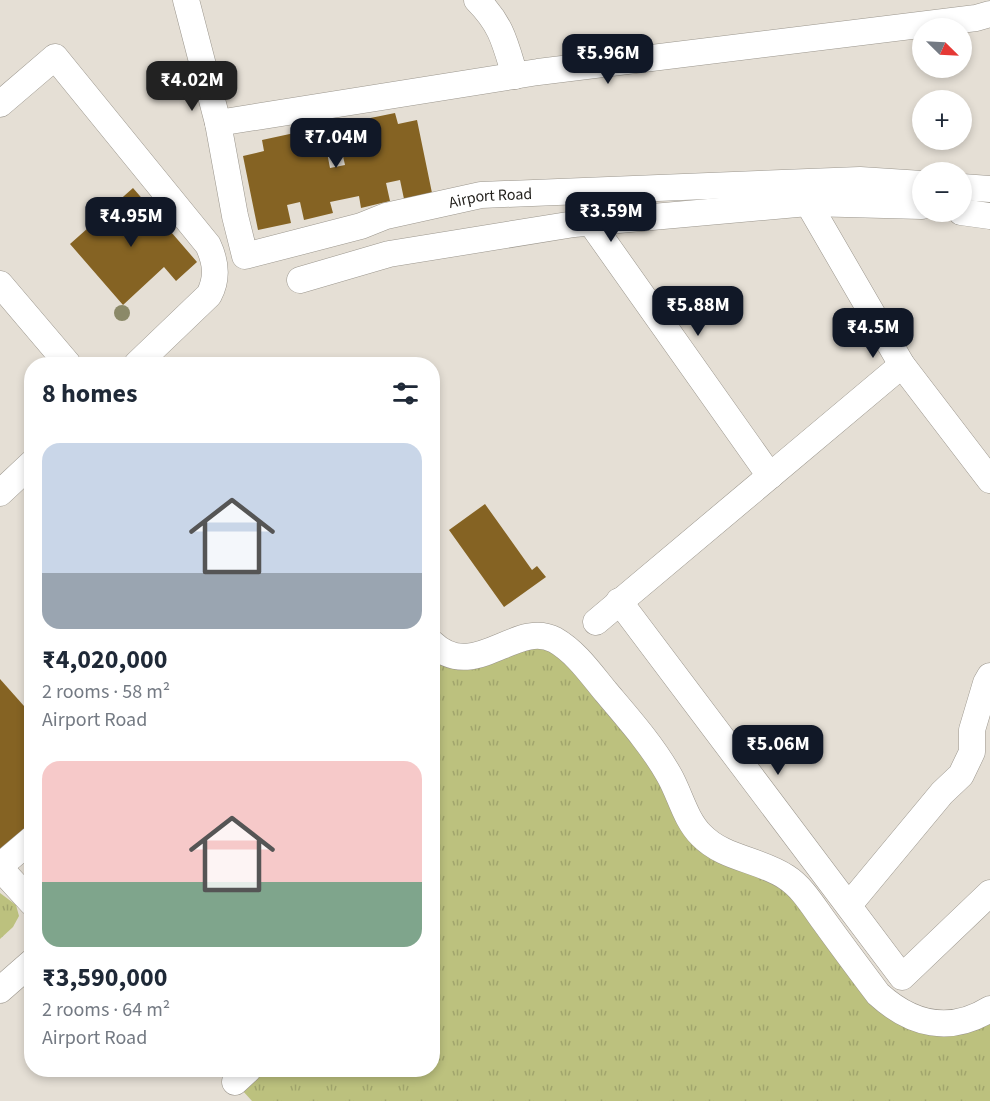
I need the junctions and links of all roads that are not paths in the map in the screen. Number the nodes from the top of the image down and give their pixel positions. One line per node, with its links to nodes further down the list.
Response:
1 (186, 0): 6 (street)
2 (477, 0): 4 (street)
3 (990, 14): 4 (street)
4 (515, 76): 6 (street)
5 (0, 104): 18 (street)
6 (218, 123): 7 (street, Airport Road)
7 (912, 183)
8 (972, 188): 9 (street)
9 (990, 189)
10 (808, 203): 11 (street); 14 (street); 19 (street)
11 (912, 206)
12 (972, 213): 13 (street)
13 (990, 216)
14 (591, 223): 15 (street); 21 (street)
15 (300, 280)
16 (0, 284): 17 (street)
17 (62, 357)
18 (145, 357)
19 (902, 365): 21 (street); 22 (street)
20 (24, 471): 23 (street)
21 (770, 476): 24 (street)
22 (990, 480)
23 (0, 493)
24 (619, 601): 25 (street); 32 (street)
25 (596, 622)
26 (440, 649): 35 (street)
27 (990, 676): 32 (street)
28 (24, 846): 29 (street)
29 (0, 867): 31 (street)
30 (990, 893): 32 (street)
31 (24, 894)
32 (849, 905)
33 (24, 969): 34 (street)
34 (0, 990)
35 (990, 1009)

